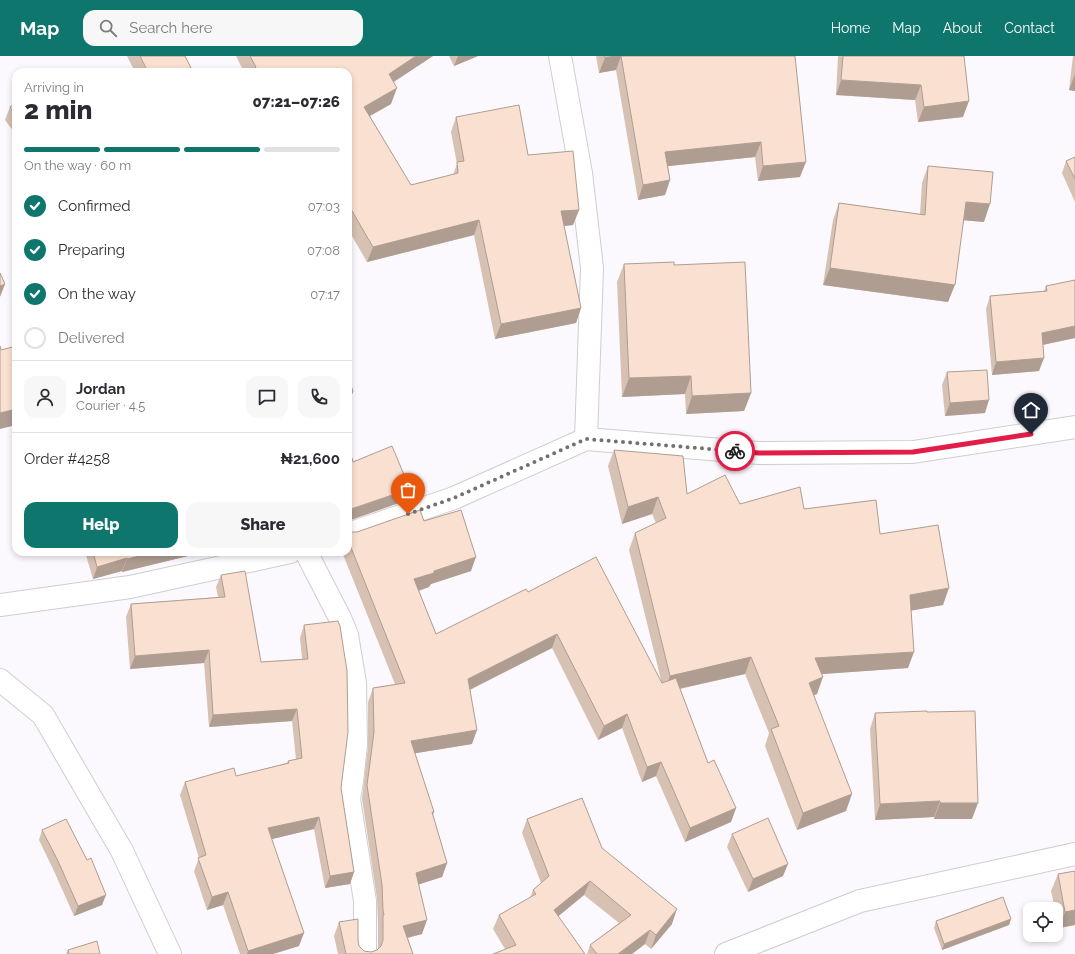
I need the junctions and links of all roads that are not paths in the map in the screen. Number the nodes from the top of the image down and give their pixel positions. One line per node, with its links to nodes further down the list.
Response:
1 (560, 56): 3 (street)
2 (1075, 427): 3 (street)
3 (586, 439): 4 (street)
4 (352, 533)
5 (272, 556): 7 (street)
6 (308, 556): 11 (street)
7 (0, 605)
8 (0, 680): 10 (street)
9 (1075, 854): 12 (street)
10 (170, 954)
11 (365, 954)
12 (726, 954)

